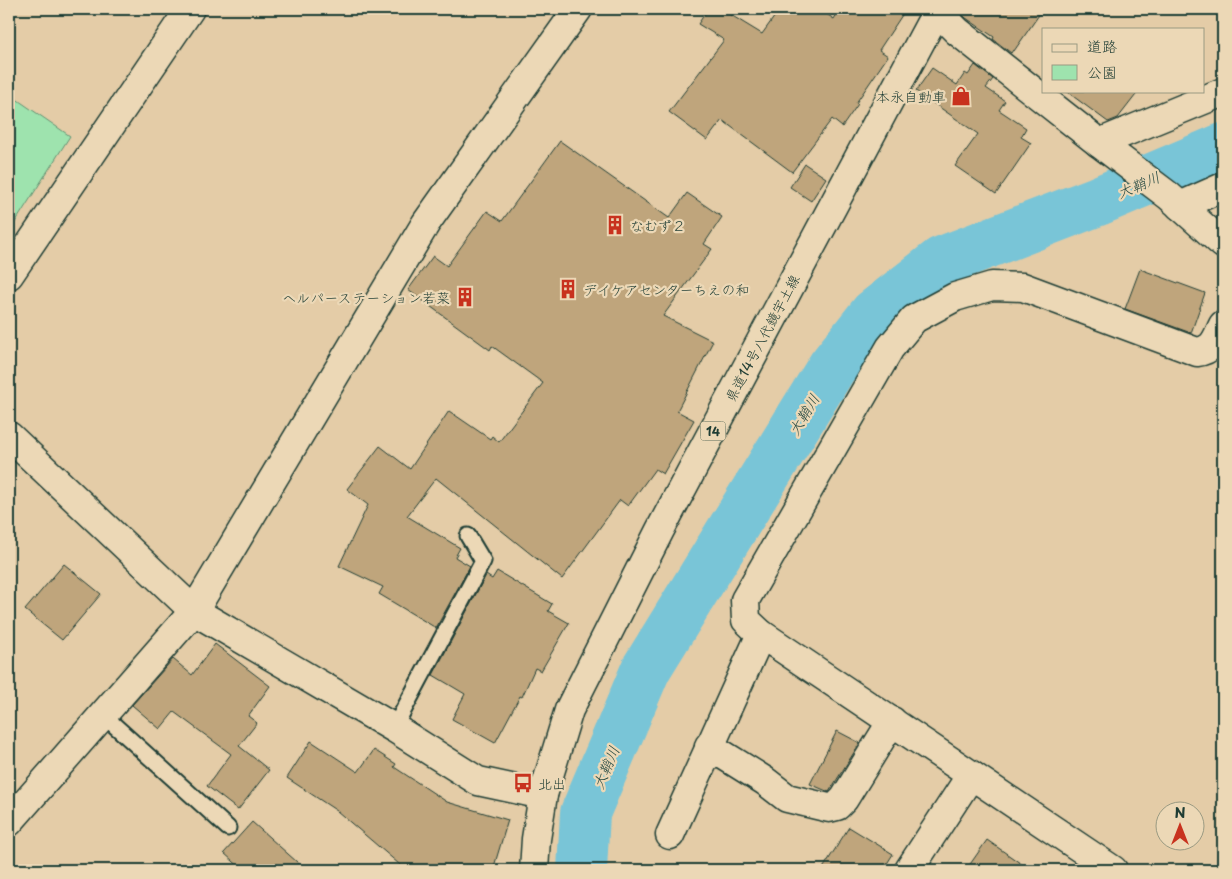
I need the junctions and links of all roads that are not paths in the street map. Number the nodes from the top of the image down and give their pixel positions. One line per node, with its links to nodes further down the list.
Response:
1 (190, 9): 9 (street)
2 (578, 9): 13 (street)
3 (937, 9): 5 (street); 20 (street, 県道14号八代鏡宇土線 / 14)
4 (1223, 92): 5 (street)
5 (1106, 148): 7 (street)
6 (1223, 187): 7 (street)
7 (1174, 201): 8 (street)
8 (1223, 244)
9 (9, 275)
10 (1223, 325): 14 (street)
11 (9, 436): 13 (street)
12 (468, 536): 17 (lane)
13 (194, 611): 15 (street); 17 (street)
14 (761, 634): 16 (street); 18 (street)
15 (103, 715): 21 (street); 22 (lane)
16 (892, 721): 18 (street); 19 (street)
17 (394, 728): 20 (street)
18 (709, 746): 23 (street)
19 (971, 775): 24 (street); 26 (street)
20 (543, 795): 25 (street, 県道14号八代鏡宇土線 / 14)
21 (9, 822)
22 (228, 828)
23 (670, 835)
24 (918, 867)
25 (534, 870)
26 (1113, 870)

